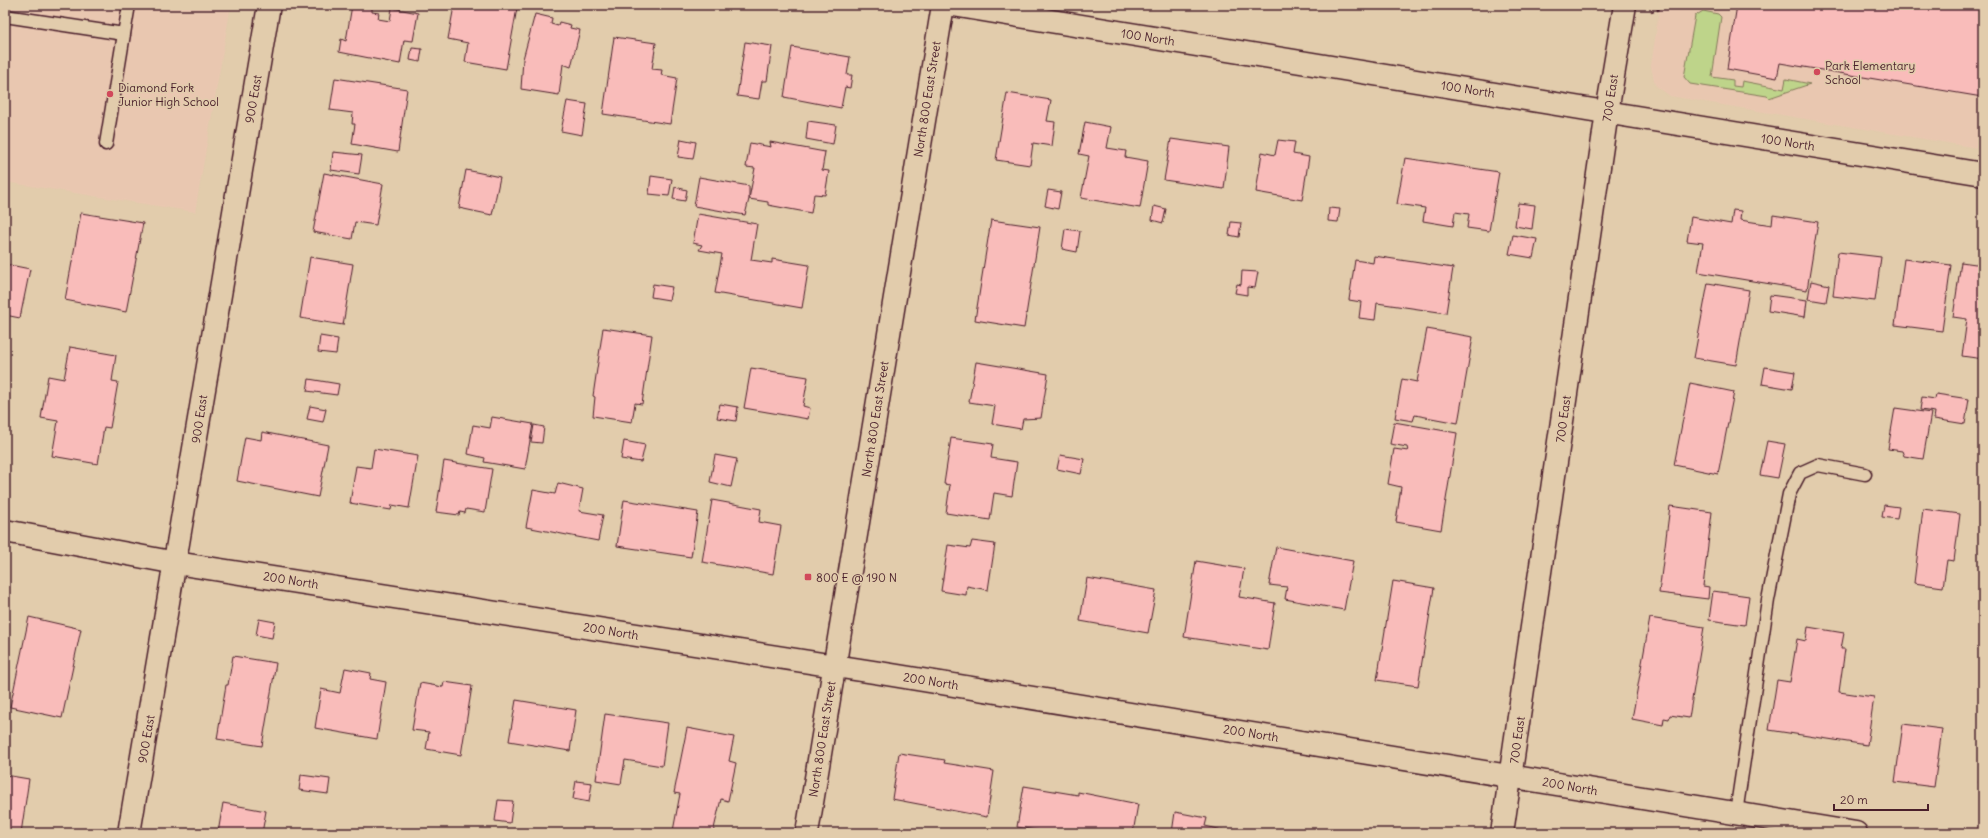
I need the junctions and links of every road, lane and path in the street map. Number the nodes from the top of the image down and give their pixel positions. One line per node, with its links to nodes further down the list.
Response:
1 (129, 5): 9 (lane)
2 (269, 5): 15 (street, 900 East)
3 (943, 5): 16 (street, North 800 East Street)
4 (952, 5): 10 (street, 100 North)
5 (1625, 5): 10 (street, 700 East)
6 (1711, 5): 7 (path)
7 (1720, 6)
8 (5, 16): 9 (lane)
9 (124, 34): 11 (lane)
10 (1607, 112): 12 (street, 100 North); 17 (street, 700 East)
11 (106, 144)
12 (1983, 174)
13 (1865, 474): 18 (lane)
14 (5, 530): 15 (street, 200 North)
15 (176, 563): 16 (street, 200 North); 19 (street, 900 East)
16 (834, 666): 17 (street, 200 North); 20 (street, North 800 East Street)
17 (1512, 775): 18 (street, 200 North); 21 (street, 700 East)
18 (1736, 813): 22 (street, 200 North)
19 (129, 833)
20 (807, 833)
21 (1502, 833)
22 (1856, 833)

